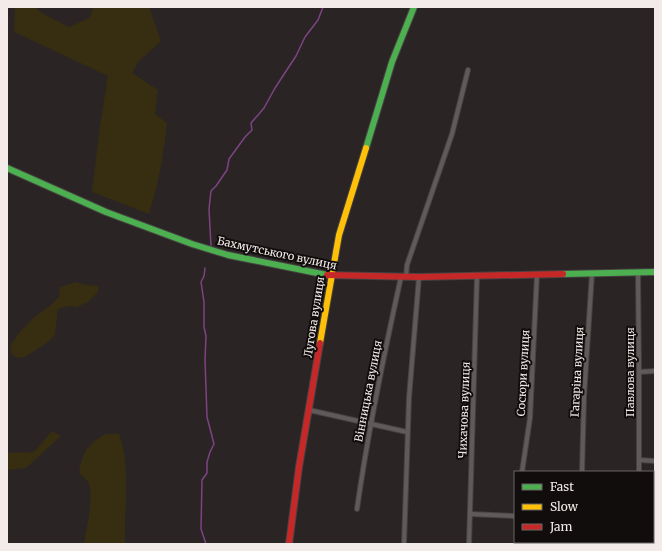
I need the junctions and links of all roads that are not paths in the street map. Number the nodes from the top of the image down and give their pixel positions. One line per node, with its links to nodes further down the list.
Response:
1 (414, 7): 8 (main road, Лугова вулиця)
2 (468, 70): 10 (street, Вінницька вулиця)
3 (7, 168): 8 (main road, Бахмутського вулиця)
4 (655, 272): 6 (main road, Бахмутського вулиця)
5 (592, 273): 6 (main road, Бахмутського вулиця); 7 (main road, Бахмутського вулиця); 20 (street, Гагаріна вулиця)
6 (638, 273): 13 (street, Павлова вулиця)
7 (537, 274): 9 (main road, Бахмутського вулиця); 19 (street, Сосюри вулиця)
8 (331, 276): 10 (main road, Бахмутського вулиця); 14 (main road, Лугова вулиця)
9 (477, 276): 11 (main road, Бахмутського вулиця); 23 (street, Чихачова вулиця)
10 (403, 277): 11 (main road, Бахмутського вулиця); 15 (street, Вінницька вулиця)
11 (419, 277): 16 (street)
12 (655, 371): 13 (street)
13 (639, 372): 17 (street, Павлова вулиця)
14 (309, 410): 15 (street); 25 (main road, Лугова вулиця)
15 (371, 423): 16 (street); 22 (street, Вінницька вулиця)
16 (407, 432): 26 (street)
17 (639, 460): 18 (street); 21 (street, Павлова вулиця)
18 (655, 460)
19 (522, 471)
20 (582, 471)
21 (639, 471)
22 (357, 509)
23 (470, 514): 24 (street); 27 (street, Чихачова вулиця)
24 (514, 516)
25 (289, 544)
26 (404, 544)
27 (469, 544)

